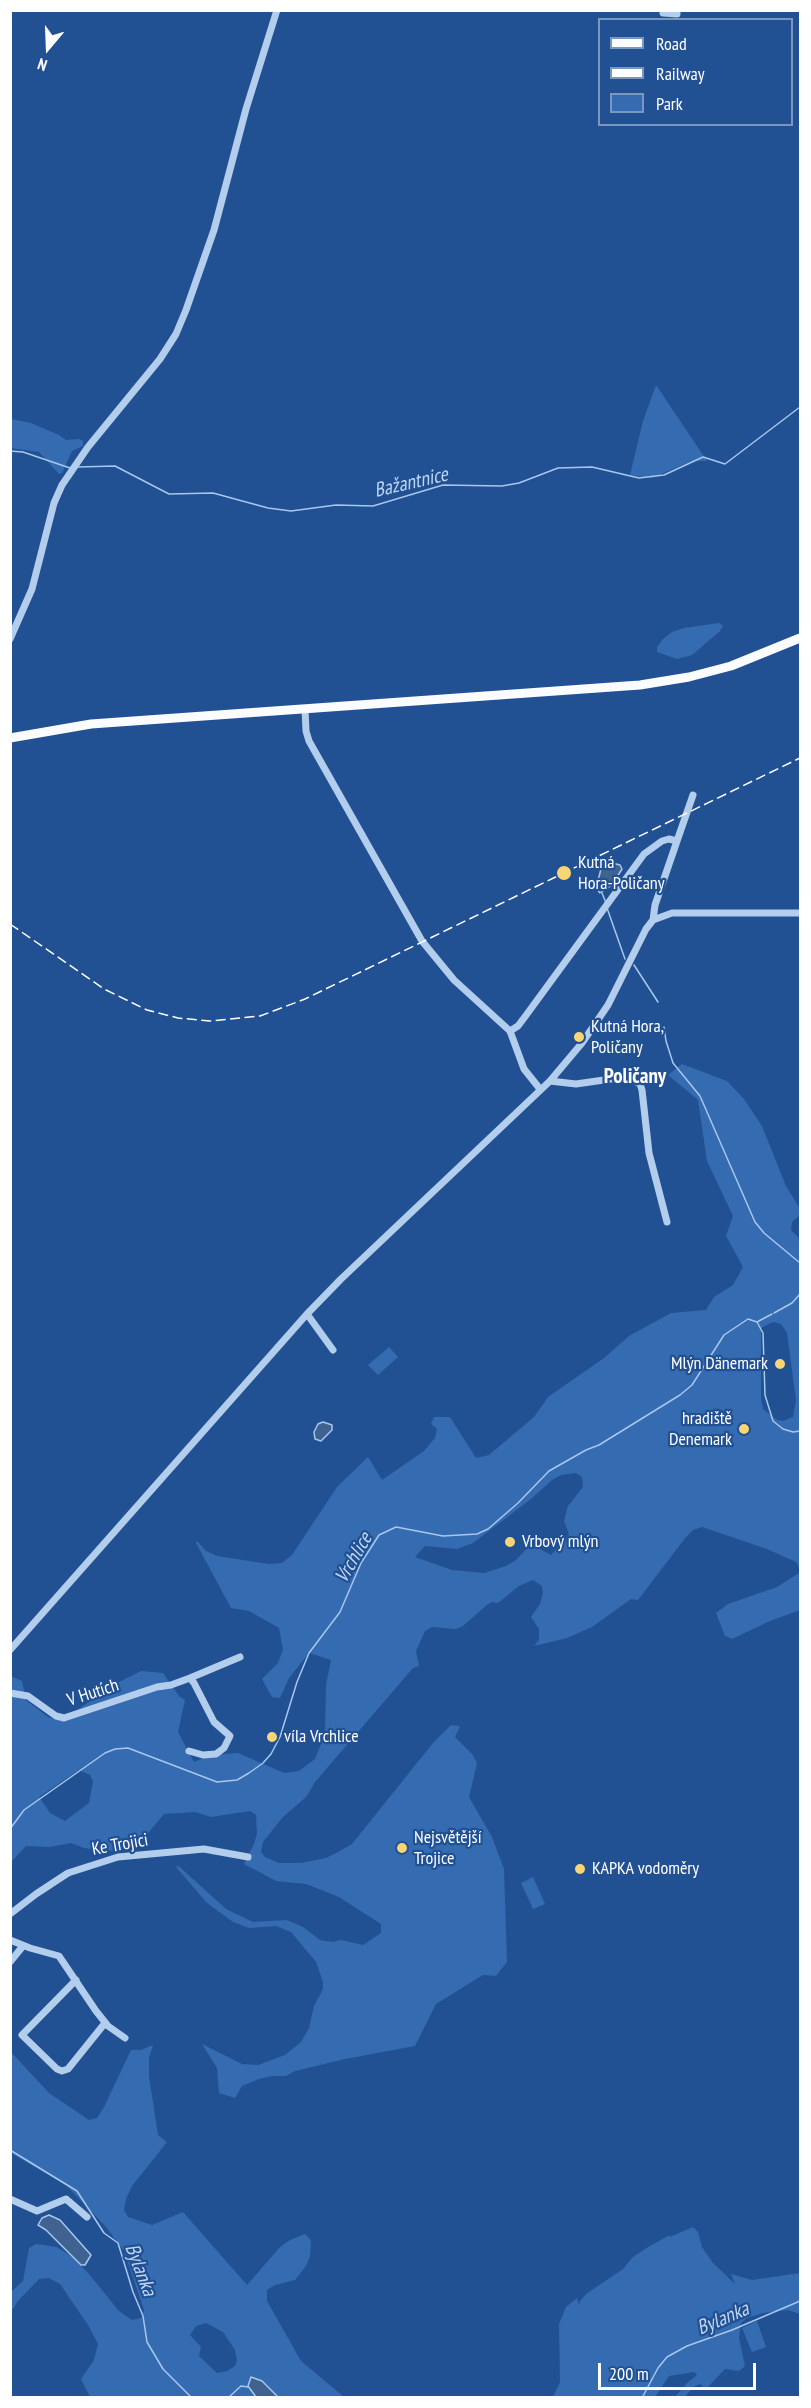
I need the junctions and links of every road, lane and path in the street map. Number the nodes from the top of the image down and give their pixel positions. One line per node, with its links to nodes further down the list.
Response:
1 (277, 10): 5 (street)
2 (663, 10): 3 (street)
3 (677, 10)
4 (801, 638): 6 (main road)
5 (10, 639)
6 (305, 709): 7 (main road); 12 (street)
7 (10, 738)
8 (693, 795): 9 (street)
9 (677, 841): 11 (street); 12 (street)
10 (801, 913): 11 (street)
11 (653, 920): 13 (street)
12 (510, 1031): 14 (street)
13 (550, 1080): 14 (street); 15 (street)
14 (540, 1089): 16 (street)
15 (667, 1222)
16 (307, 1314): 17 (street); 18 (street)
17 (333, 1350)
18 (10, 1650)
19 (240, 1657): 20 (street, V Hutích)
20 (190, 1678): 21 (street, V Hutích); 22 (street)
21 (10, 1693)
22 (189, 1751)
23 (248, 1857): 24 (street, Ke Trojici)
24 (10, 1914)
25 (10, 1940): 26 (street)
26 (23, 1946): 27 (street); 28 (street)
27 (10, 1962)
28 (76, 1980): 29 (street); 29 (street)
29 (105, 2023): 30 (street)
30 (125, 2038)
31 (10, 2199): 32 (street)
32 (21, 2204): 33 (street); 34 (street)
33 (10, 2206)
34 (87, 2217)

